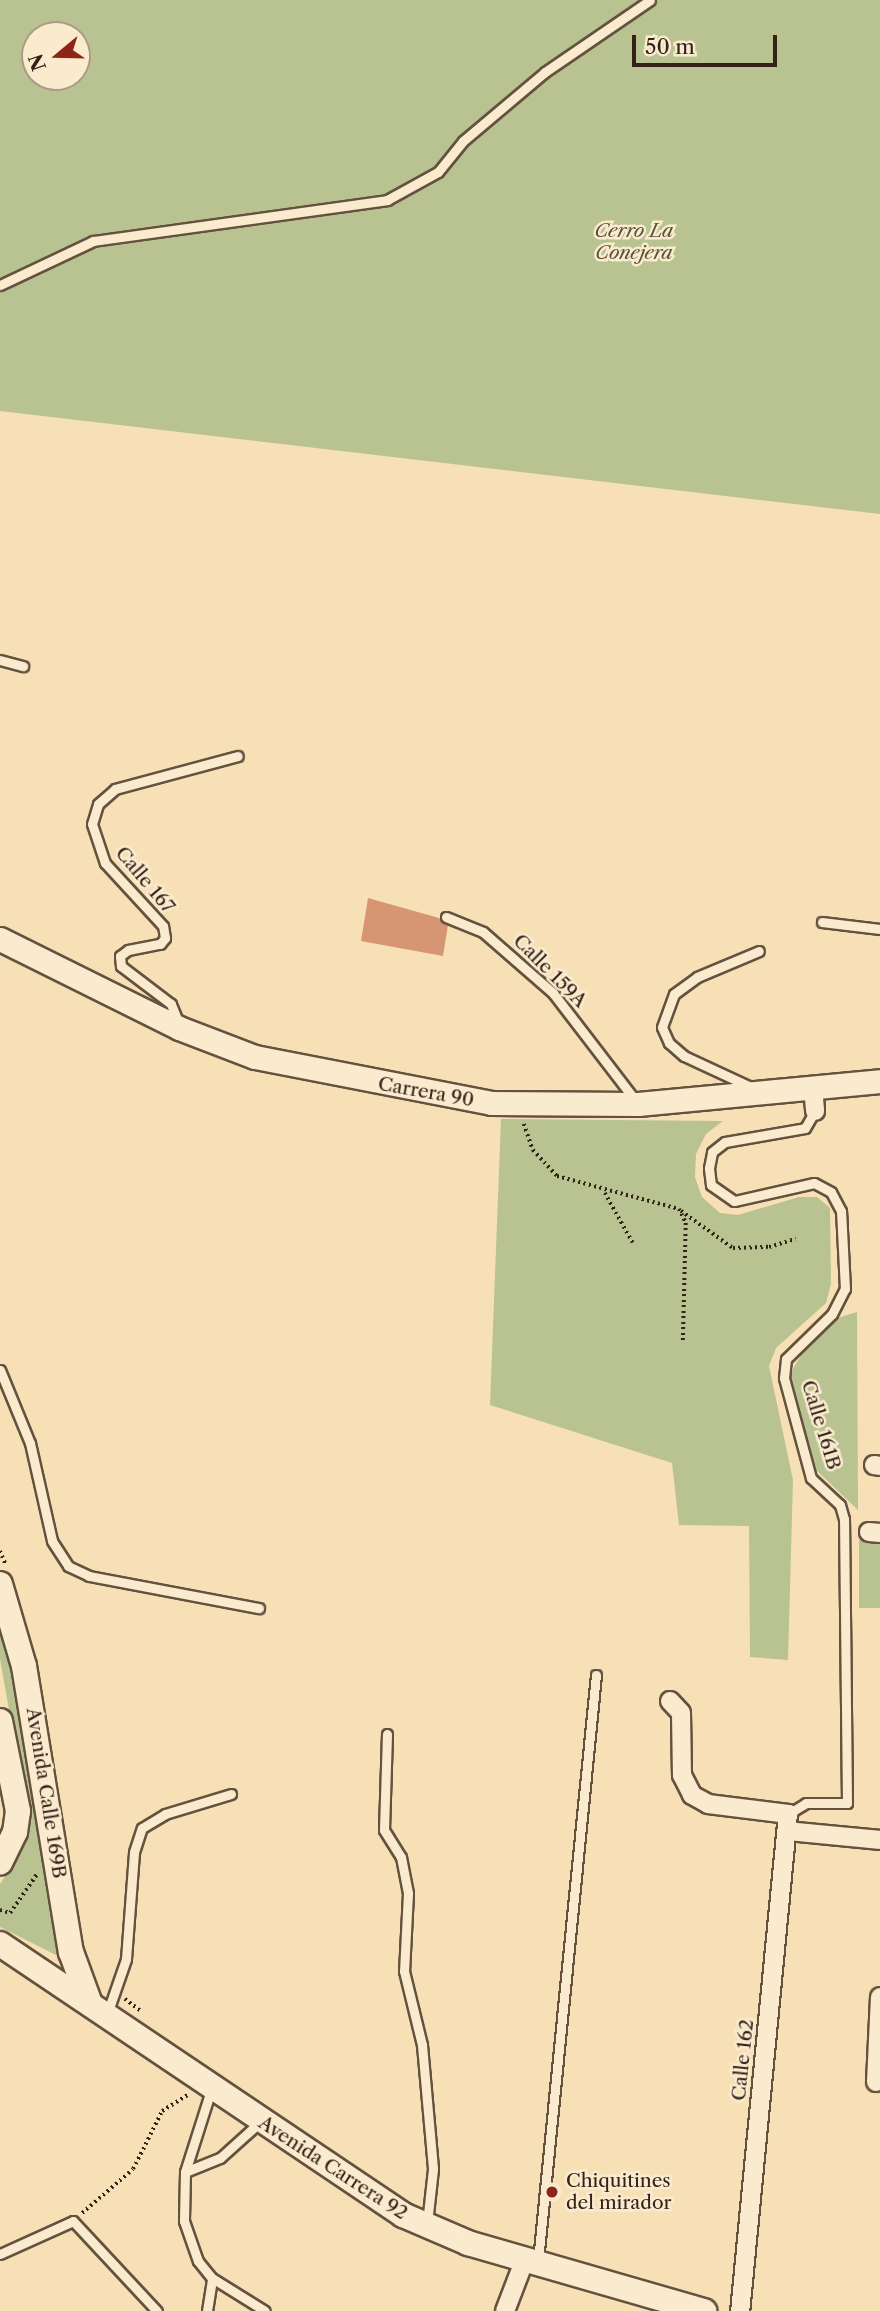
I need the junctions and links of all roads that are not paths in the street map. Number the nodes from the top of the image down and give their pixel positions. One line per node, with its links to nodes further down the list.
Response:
1 (650, 0): 2 (lane)
2 (0, 285)
3 (0, 660): 4 (lane)
4 (23, 666)
5 (238, 757): 11 (lane, Calle 167)
6 (446, 917): 15 (lane, Calle 159A)
7 (822, 922): 8 (lane)
8 (880, 929)
9 (0, 939): 11 (street, Carrera 90)
10 (759, 951): 14 (lane)
11 (179, 1028): 15 (street, Carrera 90)
12 (880, 1082): 13 (street, Carrera 90)
13 (813, 1087): 14 (street, Carrera 90); 16 (street, Calle 161B)
14 (760, 1093): 15 (street, Carrera 90)
15 (638, 1104)
16 (816, 1111): 27 (lane, Calle 161B)
17 (0, 1370): 19 (lane)
18 (0, 1584): 32 (main road, Avenida Calle 169B)
19 (259, 1608)
20 (596, 1675): 40 (lane)
21 (670, 1700): 27 (street)
22 (0, 1721): 29 (main road)
23 (387, 1734): 38 (lane)
24 (0, 1759): 26 (main road)
25 (231, 1794): 32 (lane)
26 (0, 1819)
27 (788, 1822): 28 (street); 47 (street, Calle 162)
28 (880, 1840)
29 (0, 1863)
30 (0, 1944): 32 (main road, Avenida Carrera 92)
31 (880, 1997): 34 (street)
32 (104, 2003): 35 (main road, Avenida Carrera 92)
33 (857, 2082): 34 (street)
34 (878, 2082)
35 (206, 2084): 36 (main road, Avenida Carrera 92); 37 (lane)
36 (260, 2122): 37 (lane); 38 (main road, Avenida Carrera 92)
37 (185, 2172): 41 (lane)
38 (426, 2226): 40 (main road, Avenida Carrera 92)
39 (0, 2254): 42 (lane)
40 (531, 2261): 45 (street); 46 (main road, Avenida Carrera 92)
41 (212, 2278): 43 (lane); 44 (lane)
42 (157, 2311)
43 (207, 2311)
44 (265, 2311)
45 (505, 2311)
46 (704, 2311)
47 (740, 2311)

